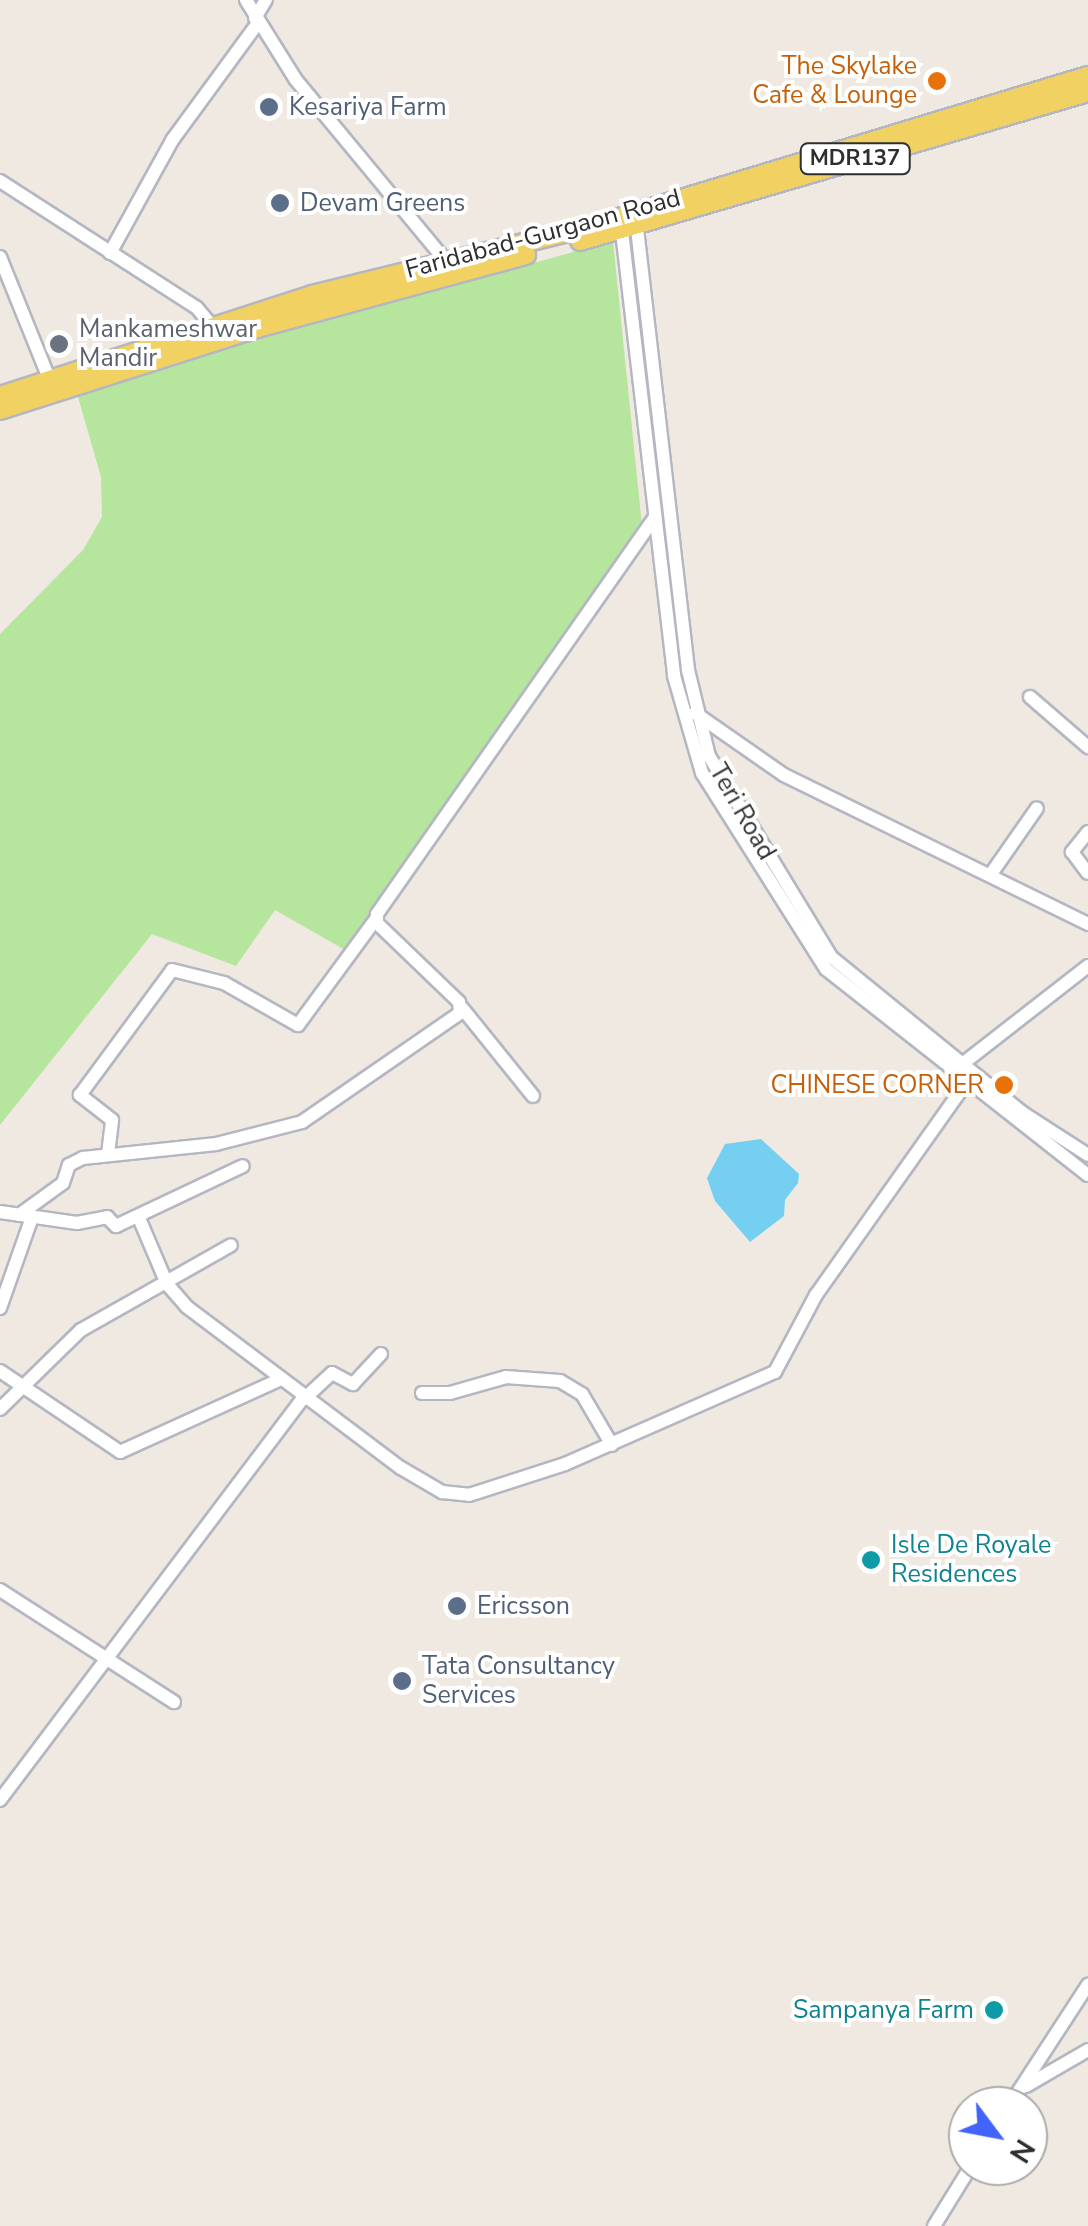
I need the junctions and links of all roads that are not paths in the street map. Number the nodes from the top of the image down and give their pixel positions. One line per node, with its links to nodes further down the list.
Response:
1 (246, 0): 3 (street)
2 (266, 0): 3 (street)
3 (257, 20): 8 (street); 10 (street)
4 (1088, 76): 7 (main road, Faridabad-Gurgaon Road / MDR137)
5 (1088, 92): 7 (main road, Faridabad-Gurgaon Road / MDR137)
6 (0, 181): 8 (street)
7 (629, 221): 10 (main road, Faridabad-Gurgaon Road / MDR137); 12 (main road, Faridabad-Gurgaon Road / MDR137); 15 (street); 18 (street, Teri Road)
8 (110, 253): 11 (street)
9 (0, 257): 12 (street)
10 (446, 262): 11 (main road, Faridabad-Gurgaon Road / MDR137)
11 (213, 327): 12 (main road, Faridabad-Gurgaon Road / MDR137)
12 (52, 386): 13 (main road, Faridabad-Gurgaon Road / MDR137); 14 (main road, Faridabad-Gurgaon Road / MDR137)
13 (0, 396)
14 (0, 410)
15 (654, 519): 17 (street); 24 (street)
16 (1030, 696): 19 (street)
17 (680, 704): 18 (street); 28 (street)
18 (698, 715): 23 (street); 28 (street, Teri Road)
19 (1088, 747)
20 (1037, 808): 23 (street)
21 (1088, 832): 22 (street)
22 (1088, 873)
23 (990, 874): 25 (street)
24 (376, 919): 27 (street); 32 (street)
25 (1088, 924)
26 (1088, 966): 29 (street)
27 (462, 1008): 31 (street); 32 (street)
28 (937, 1053): 29 (street, Teri Road); 30 (street)
29 (961, 1065): 33 (street, Teri Road)
30 (966, 1083): 35 (street); 49 (street)
31 (533, 1096)
32 (108, 1154): 37 (street)
33 (1088, 1155)
34 (243, 1166): 38 (street)
35 (1088, 1174)
36 (0, 1212): 37 (street)
37 (26, 1216): 38 (street); 41 (street)
38 (139, 1218): 40 (street)
39 (231, 1244): 40 (street)
40 (167, 1284): 44 (street); 45 (street)
41 (0, 1308)
42 (381, 1354): 47 (street)
43 (0, 1371): 45 (street)
44 (280, 1380): 45 (street); 47 (street)
45 (20, 1386): 48 (street)
46 (422, 1392): 49 (street)
47 (304, 1399): 49 (street); 51 (street)
48 (0, 1410)
49 (612, 1444)
50 (0, 1590): 51 (street)
51 (104, 1659): 52 (street); 53 (street)
52 (174, 1702)
53 (0, 1800)
54 (1088, 1985): 56 (street)
55 (1088, 2050): 57 (street)
56 (1022, 2086)
57 (1026, 2086)
58 (959, 2186): 59 (street)
59 (934, 2226)

